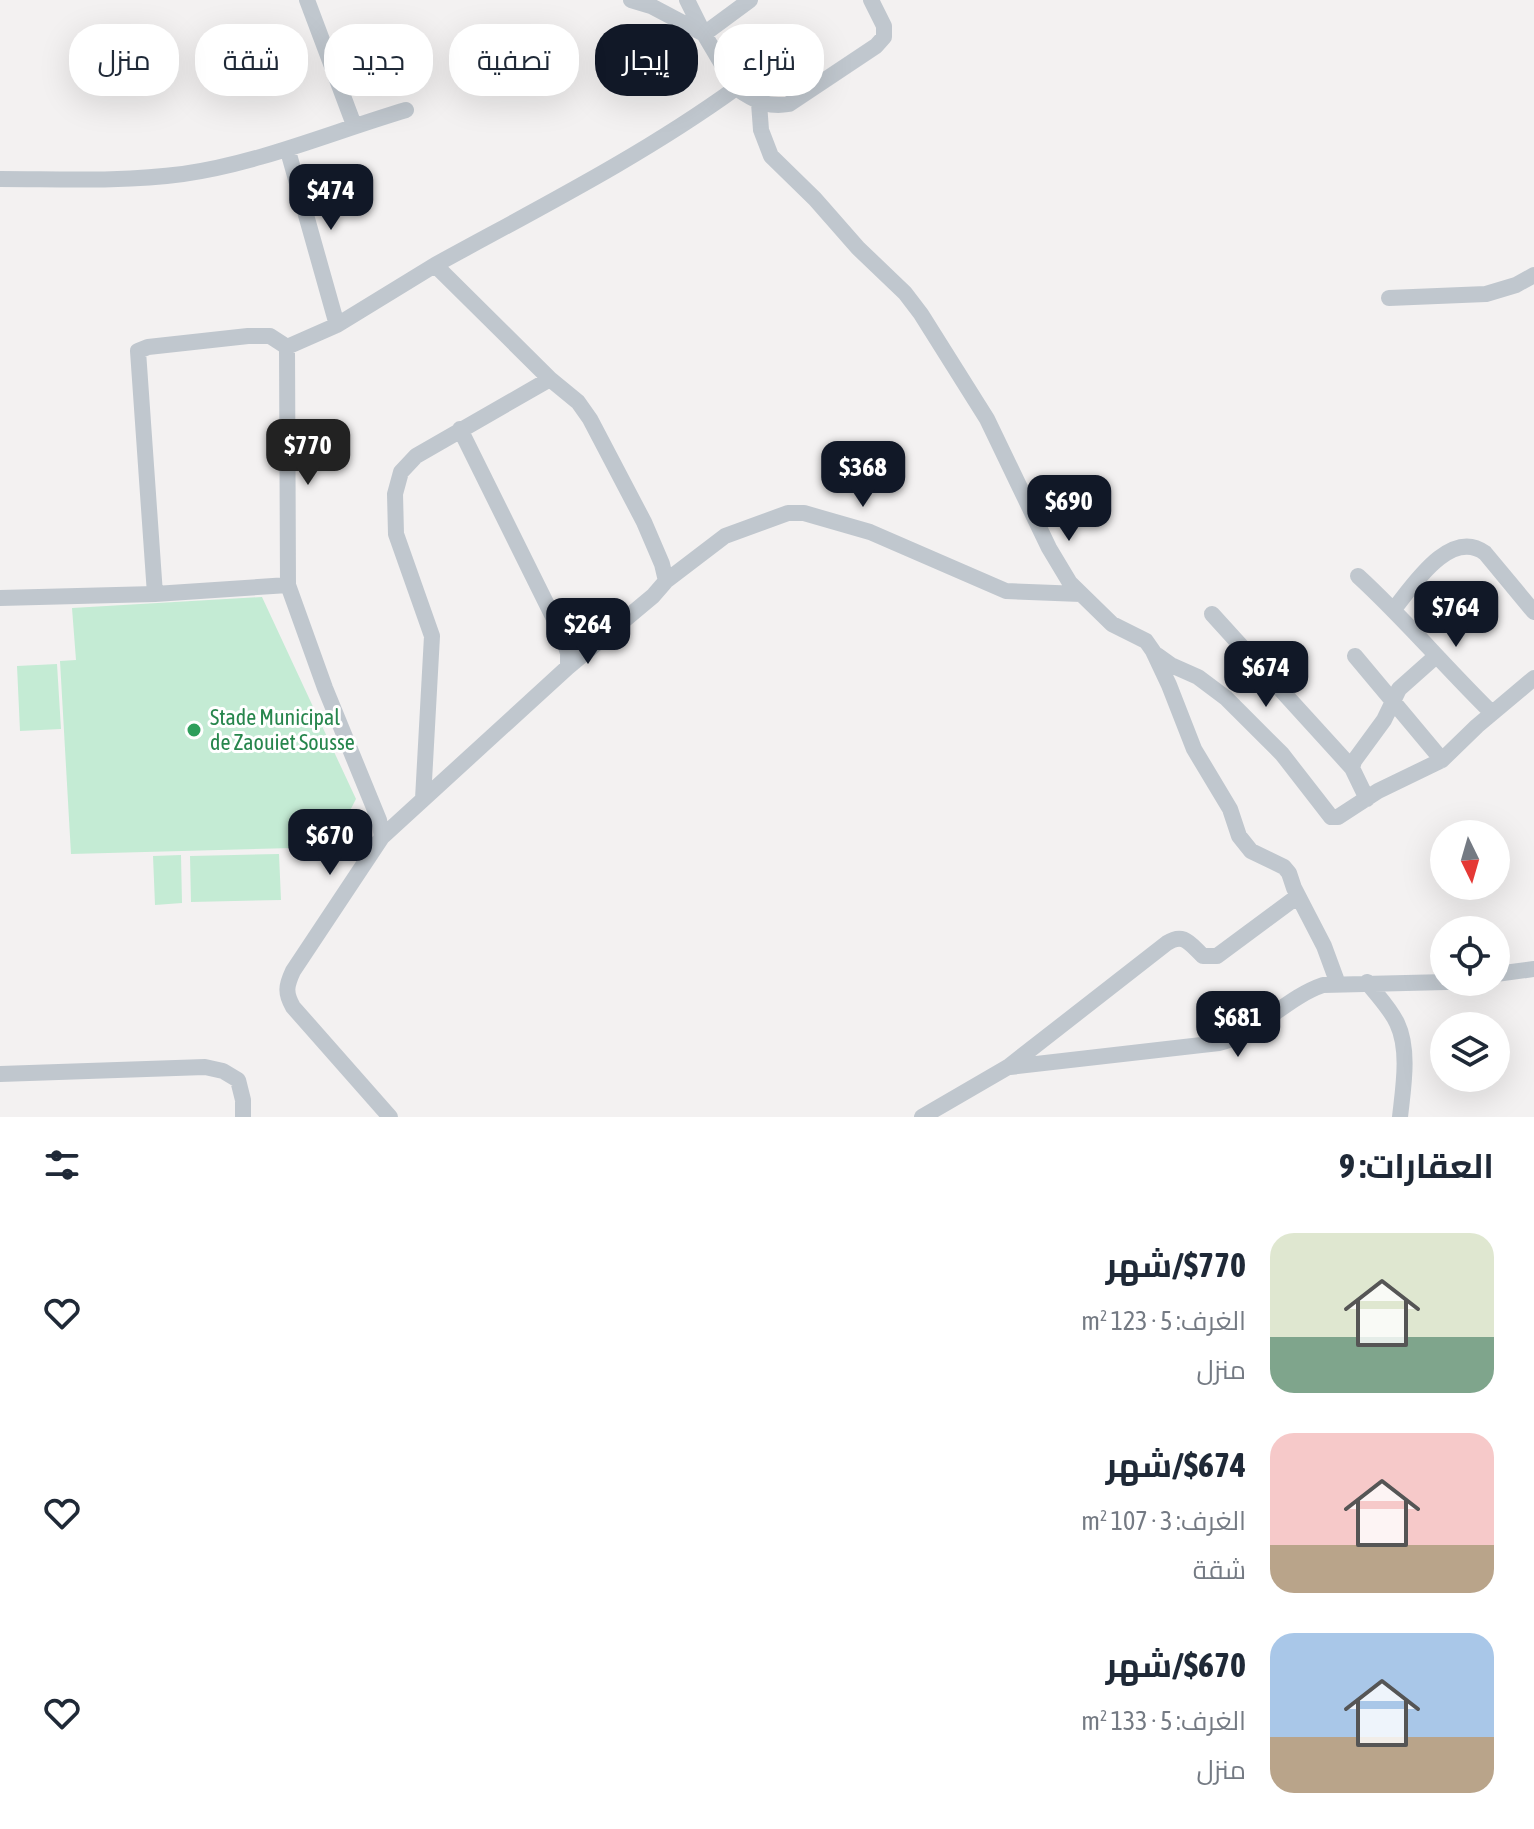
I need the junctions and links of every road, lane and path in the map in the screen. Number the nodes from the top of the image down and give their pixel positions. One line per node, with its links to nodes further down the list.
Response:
1 (307, 0): 12 (street)
2 (631, 0): 6 (street)
3 (687, 0): 6 (street)
4 (750, 0): 6 (street)
5 (871, 0): 10 (street)
6 (704, 34): 7 (street)
7 (714, 51)
8 (727, 96): 15 (street)
9 (748, 96): 10 (street)
10 (759, 103): 26 (street)
11 (406, 110): 12 (street)
12 (354, 125): 13 (street)
13 (288, 151): 14 (street); 18 (street)
14 (0, 179)
15 (435, 265): 18 (street); 20 (street)
16 (1534, 275): 17 (street)
17 (1389, 298)
18 (337, 325): 19 (street)
19 (287, 347): 24 (street); 25 (street)
20 (550, 379): 21 (street); 23 (street)
21 (460, 429): 34 (street); 40 (street)
22 (1358, 576): 28 (street)
23 (666, 581): 26 (street); 34 (street)
24 (288, 585): 25 (street); 42 (street)
25 (155, 594): 27 (street)
26 (1081, 594): 31 (street)
27 (0, 598)
28 (1394, 609): 29 (street); 33 (street)
29 (1534, 612)
30 (1212, 614): 39 (street)
31 (1153, 651): 41 (street); 43 (street)
32 (1355, 656): 36 (street)
33 (1435, 657): 36 (street); 37 (street)
34 (568, 667): 40 (street)
35 (1534, 678): 37 (street)
36 (1391, 700): 38 (street); 39 (street)
37 (1492, 713): 38 (street)
38 (1442, 760): 41 (street)
39 (1352, 768): 41 (street)
40 (423, 799): 42 (street)
41 (1367, 799)
42 (382, 837): 53 (street)
43 (1298, 896): 48 (street); 49 (street)
44 (1534, 969): 45 (street)
45 (1510, 972)
46 (1367, 982): 47 (street); 48 (street); 54 (street)
47 (1430, 983)
48 (1338, 984): 49 (street)
49 (1008, 1067): 51 (street)
50 (0, 1074): 52 (street)
51 (929, 1116)
52 (243, 1117)
53 (390, 1117)
54 (1400, 1117)

